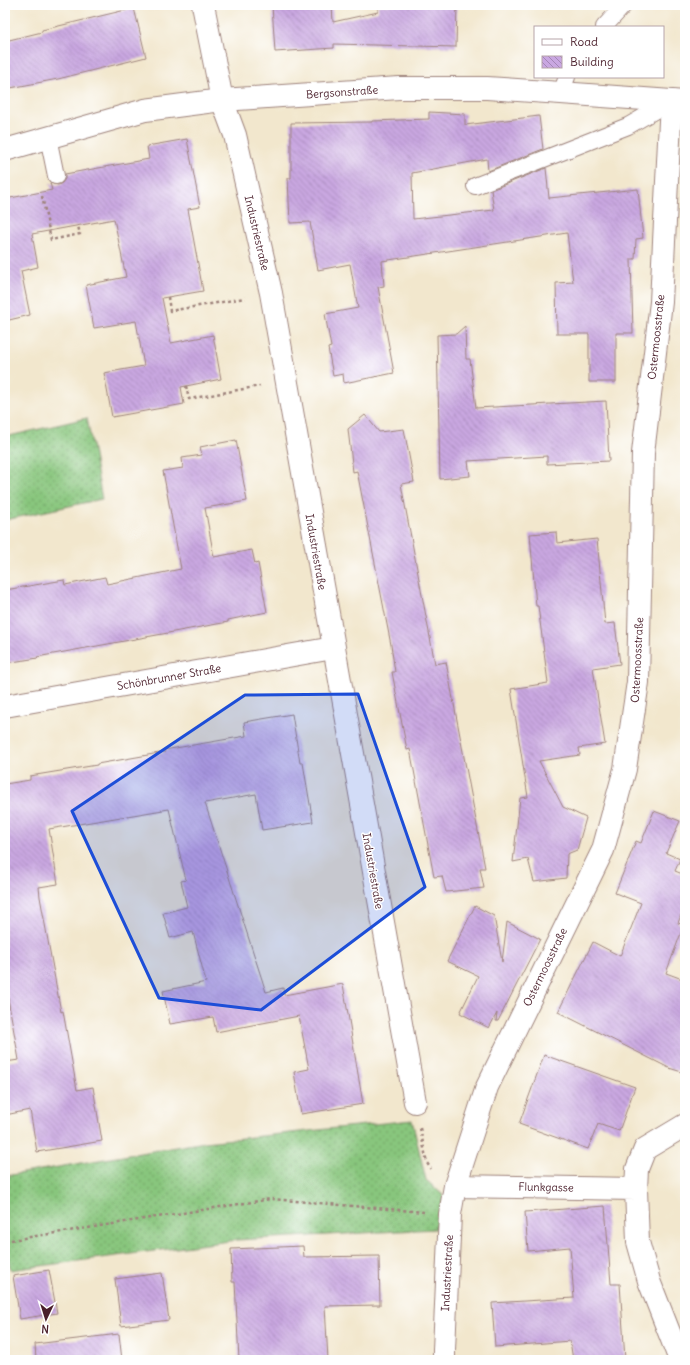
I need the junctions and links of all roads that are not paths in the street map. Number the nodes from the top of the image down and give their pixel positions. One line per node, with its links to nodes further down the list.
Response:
1 (203, 5): 5 (street, Industriestraße)
2 (624, 5): 3 (lane)
3 (605, 26)
4 (564, 85): 5 (street, Bergsonstraße); 6 (street, Bergsonstraße)
5 (222, 100): 7 (street, Bergsonstraße); 11 (street, Industriestraße)
6 (678, 102): 10 (lane); 15 (street, Ostermoosstraße)
7 (48, 137): 8 (street, Bergsonstraße); 9 (lane)
8 (5, 150)
9 (56, 176)
10 (475, 186)
11 (333, 648): 12 (street, Schönbrunner Straße); 13 (street, Industriestraße)
12 (5, 706)
13 (415, 1102)
14 (685, 1125): 16 (street)
15 (455, 1186): 16 (street, Flunkgasse); 17 (street, Industriestraße)
16 (636, 1189): 18 (street)
17 (444, 1360)
18 (680, 1360)

